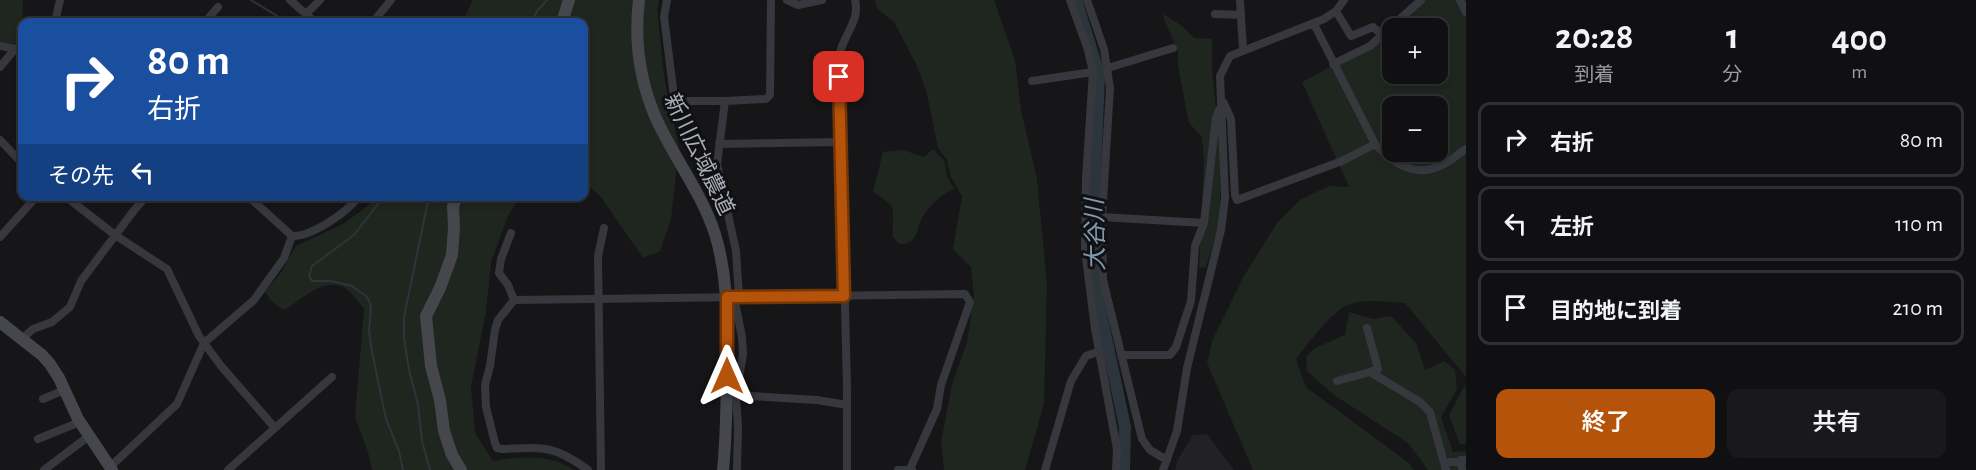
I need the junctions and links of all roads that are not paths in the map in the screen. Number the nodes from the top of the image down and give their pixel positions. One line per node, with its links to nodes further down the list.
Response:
1 (60, 0): 24 (street)
2 (290, 0): 21 (street)
3 (320, 0): 21 (street)
4 (391, 0): 27 (street)
5 (569, 0): 28 (main road)
6 (639, 0): 64 (main road, 新川広域農道)
7 (668, 0): 42 (street)
8 (771, 0): 42 (street)
9 (787, 0): 10 (street)
10 (822, 0)
11 (855, 0): 45 (street)
12 (1070, 0): 40 (street)
13 (1087, 0): 39 (street)
14 (1240, 0): 23 (street)
15 (1344, 0): 19 (street)
16 (1421, 0): 29 (street)
17 (1460, 0): 20 (street)
18 (218, 7): 25 (street)
19 (1336, 11): 30 (street); 31 (street)
20 (1466, 12)
21 (306, 14): 26 (street)
22 (1215, 14): 23 (street)
23 (1240, 15): 35 (street)
24 (56, 18)
25 (208, 18)
26 (310, 18)
27 (376, 18)
28 (563, 18)
29 (1401, 18)
30 (1314, 24): 35 (street); 37 (street)
31 (1382, 35): 37 (street)
32 (0, 46): 34 (street)
33 (1173, 48): 39 (street)
34 (18, 49)
35 (1243, 49): 43 (street)
36 (18, 50): 38 (street)
37 (1333, 64): 47 (street)
38 (0, 67)
39 (1108, 68): 56 (street)
40 (1093, 72): 41 (street); 71 (street)
41 (1032, 81)
42 (725, 101): 46 (street)
43 (1221, 101): 47 (street); 57 (street); 84 (street)
44 (0, 140): 49 (street)
45 (841, 142): 46 (street); 63 (street)
46 (719, 144): 64 (street)
47 (1375, 144): 48 (street)
48 (1466, 149)
49 (18, 159)
50 (32, 201): 62 (street)
51 (71, 201): 60 (street)
52 (143, 201): 60 (street)
53 (254, 201): 61 (street)
54 (354, 201): 61 (street)
55 (455, 201): 90 (main road)
56 (1102, 218): 57 (street); 72 (street)
57 (1203, 223): 72 (street)
58 (604, 228): 66 (street)
59 (511, 233): 65 (street)
60 (115, 235): 69 (street); 70 (street)
61 (292, 236): 70 (street)
62 (0, 237)
63 (844, 296): 64 (street); 79 (street); 97 (street)
64 (733, 297): 66 (street); 77 (main road, 新川広域農道)
65 (514, 300): 66 (street); 91 (street)
66 (599, 300): 92 (street)
67 (0, 321): 69 (main road)
68 (1367, 328): 73 (street)
69 (22, 339): 76 (main road)
70 (204, 343): 81 (street); 87 (street)
71 (1100, 351): 98 (street); 99 (street)
72 (1121, 355): 84 (street)
73 (1370, 372): 75 (street); 86 (street)
74 (332, 377): 81 (street)
75 (1337, 381)
76 (64, 390): 78 (street); 80 (main road)
77 (732, 395): 79 (street); 93 (main road, 新川広域農道); 94 (street)
78 (43, 399)
79 (847, 405): 95 (street)
80 (80, 422): 82 (main road); 83 (street)
81 (275, 428): 89 (street)
82 (89, 435): 87 (main road); 88 (street)
83 (38, 439)
84 (1167, 459): 100 (street)
85 (1463, 463): 86 (street)
86 (1445, 466)
87 (111, 469)
88 (44, 470)
89 (228, 470)
90 (461, 470)
91 (588, 470)
92 (601, 470)
93 (723, 470)
94 (737, 470)
95 (847, 470)
96 (898, 470): 97 (street)
97 (911, 470)
98 (1045, 470)
99 (1116, 470)
100 (1163, 470)

